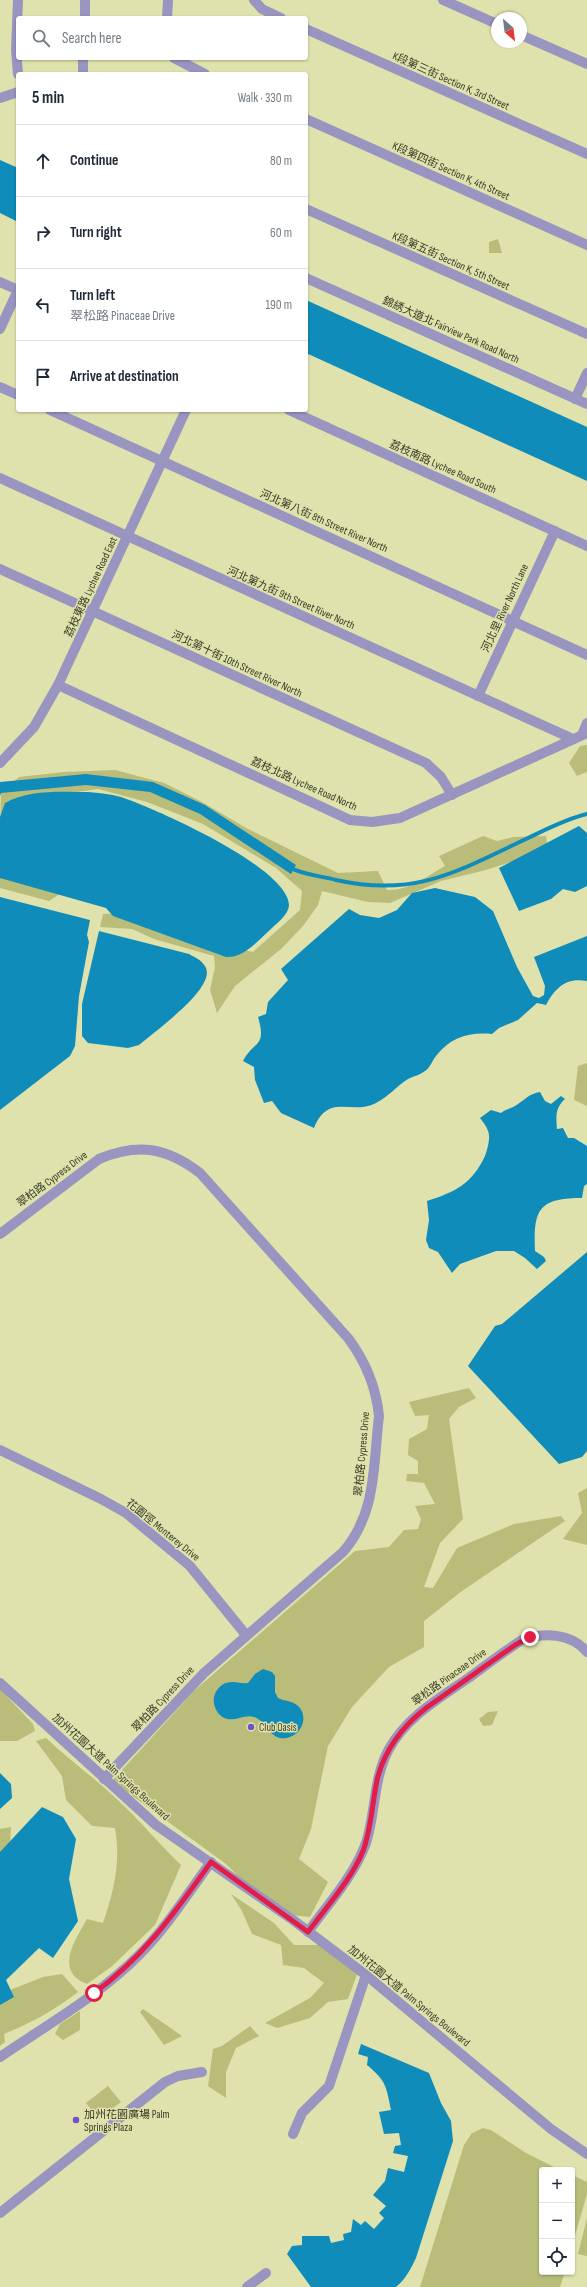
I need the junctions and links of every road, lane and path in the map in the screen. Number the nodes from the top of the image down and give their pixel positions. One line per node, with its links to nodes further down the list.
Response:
1 (18, 0): 6 (street)
2 (85, 0): 7 (street)
3 (168, 0): 8 (street)
4 (254, 0): 9 (street)
5 (443, 0): 10 (street)
6 (17, 16)
7 (85, 16)
8 (167, 16)
9 (277, 16)
10 (491, 21)
11 (308, 30): 23 (street, K段第三街 Section K, 3rd Street)
12 (527, 38): 16 (street)
13 (17, 60): 17 (street)
14 (83, 60): 18 (street)
15 (178, 60): 19 (street)
16 (587, 64)
17 (18, 72)
18 (83, 72)
19 (200, 72)
20 (16, 93): 21 (street)
21 (0, 98)
22 (308, 120): 25 (street, K段第四街 Section K, 4th Street)
23 (587, 154)
24 (308, 210): 31 (street, K段第五街 Section K, 5th Street)
25 (587, 244)
26 (308, 279): 35 (street, 錦綉大道北 Fairview Park Road North)
27 (0, 282): 28 (street)
28 (16, 289)
29 (16, 294): 30 (street)
30 (0, 329)
31 (587, 334)
32 (587, 373): 35 (street)
33 (0, 387): 34 (street)
34 (16, 394)
35 (575, 399): 36 (street, 錦綉大道北 Fairview Park Road North)
36 (587, 404)
37 (54, 412): 40 (street, 河北第八街 8th Street River North)
38 (185, 412): 40 (street, 荔枝東路 Lychee Road East)
39 (293, 412): 42 (street, 荔枝南路 Lychee Road South)
40 (162, 461): 43 (street, 荔枝東路 Lychee Road East); 47 (street, 河北第八街 8th Street River North)
41 (0, 478): 43 (street, 河北第九街 9th Street River North)
42 (554, 531): 44 (street, 荔枝南路 Lychee Road South); 47 (street, 河北里 River North Lane)
43 (127, 536): 46 (street, 荔枝東路 Lychee Road East); 50 (street, 河北第九街 9th Street River North)
44 (587, 546)
45 (0, 569): 46 (street, 河北第十街 10th Street River North)
46 (93, 611): 49 (street, 荔枝東路 Lychee Road East); 54 (street, 河北第十街 10th Street River North)
47 (513, 621): 48 (street, 河北第八街 8th Street River North); 50 (street, 河北里 River North Lane)
48 (587, 655)
49 (58, 685): 53 (street, 荔枝東路 Lychee Road East); 54 (street, 荔枝北路 Lychee Road North)
50 (478, 696): 52 (street, 河北第九街 9th Street River North)
51 (587, 723): 52 (street)
52 (581, 736): 54 (street, 荔枝北路 Lychee Road North)
53 (0, 764)
54 (452, 795)
55 (0, 1234): 57 (street, 翠柏路 Cypress Drive)
56 (0, 1450): 57 (street, 花園徑 Monterey Drive)
57 (246, 1635): 60 (street, 翠柏路 Cypress Drive)
58 (587, 1652): 62 (street, 翠松路 Pinaceae Drive)
59 (0, 1683): 60 (street, 加州花園大道 Palm Springs Boulevard)
60 (104, 1779): 61 (street, 加州花園大道 Palm Springs Boulevard)
61 (211, 1862): 62 (street, 加州花園大道 Palm Springs Boulevard); 64 (street)
62 (308, 1932): 63 (street, 加州花園大道 Palm Springs Boulevard)
63 (366, 1975): 66 (street); 67 (street, 加州花園大道 Palm Springs Boulevard)
64 (0, 2057)
65 (202, 2072): 68 (street)
66 (292, 2134)
67 (587, 2154)
68 (0, 2213)
69 (266, 2273): 70 (street)
70 (247, 2287)

